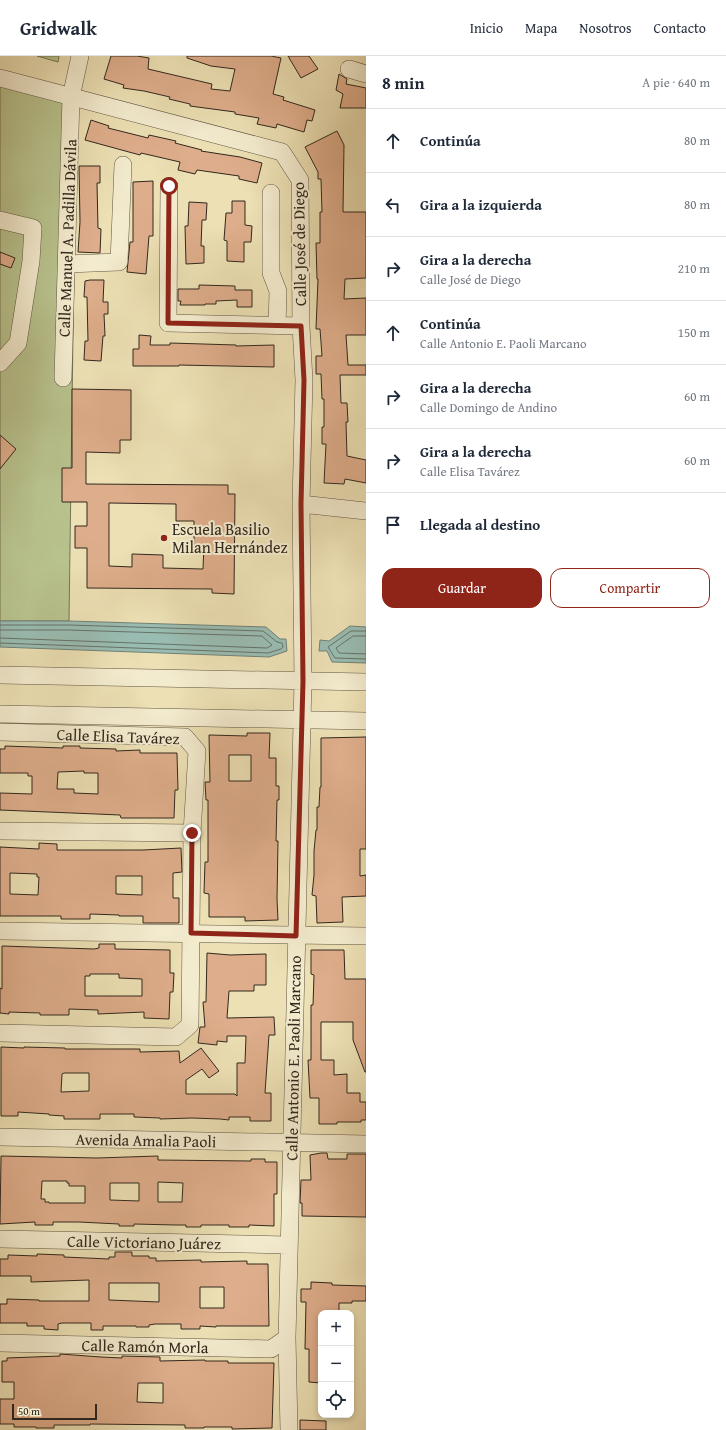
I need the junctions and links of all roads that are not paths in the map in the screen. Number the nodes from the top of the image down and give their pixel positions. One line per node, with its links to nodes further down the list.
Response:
1 (80, 56): 5 (street, Calle Manuel A. Padilla Dávila)
2 (349, 69): 3 (street)
3 (366, 74)
4 (0, 78): 5 (street, Calle José de Diego)
5 (71, 97): 10 (street, Calle Manuel A. Padilla Dávila); 12 (street, Calle José de Diego)
6 (123, 164): 10 (street)
7 (169, 186): 11 (street)
8 (271, 193): 11 (street)
9 (0, 220): 13 (street)
10 (67, 264): 14 (street, Calle Manuel A. Padilla Dávila)
11 (278, 326): 12 (street)
12 (301, 326): 15 (street, Calle José de Diego)
13 (0, 362)
14 (63, 378)
15 (301, 504): 16 (street); 18 (street, Calle José de Diego)
16 (366, 511)
17 (0, 675): 18 (street)
18 (303, 681): 19 (street); 21 (street, Calle Antonio E. Paoli Marcano)
19 (366, 682)
20 (0, 714): 21 (street)
21 (301, 720): 22 (street); 28 (street, Calle Antonio E. Paoli Marcano)
22 (366, 721)
23 (0, 732): 25 (street, Calle Elisa Tavárez)
24 (0, 831): 25 (street)
25 (192, 833): 27 (street, Calle Elisa Tavárez)
26 (0, 931): 27 (street)
27 (191, 933): 28 (street); 30 (street, Calle Elisa Tavárez)
28 (296, 936): 29 (street); 32 (street, Calle Antonio E. Paoli Marcano)
29 (366, 936)
30 (0, 1033)
31 (0, 1137): 32 (street, Avenida Amalia Paoli)
32 (292, 1143): 33 (street, Avenida Amalia Paoli); 35 (street, Calle Antonio E. Paoli Marcano)
33 (366, 1144)
34 (0, 1239): 35 (street, Calle Victoriano Juárez)
35 (288, 1245): 36 (street, Calle Antonio E. Paoli Marcano)
36 (287, 1338): 37 (street, Calle Ramón Morla); 38 (street, Calle Antonio E. Paoli Marcano)
37 (0, 1343)
38 (289, 1430)

